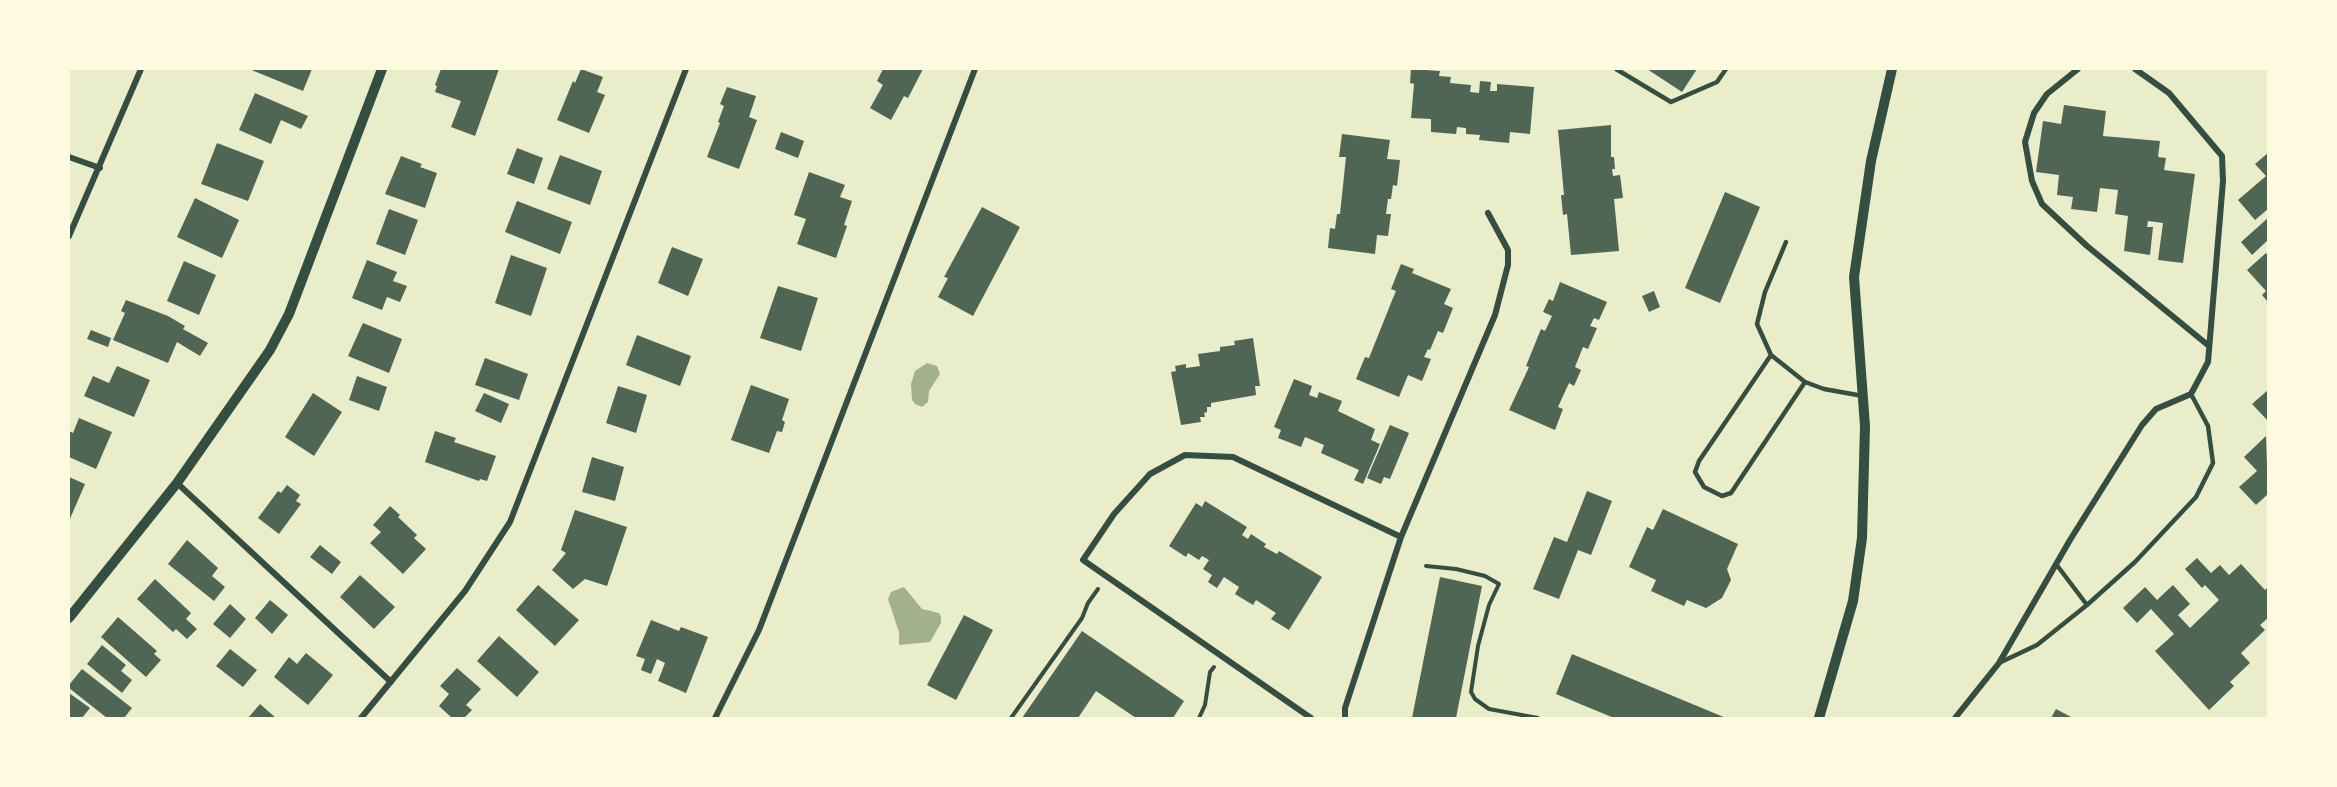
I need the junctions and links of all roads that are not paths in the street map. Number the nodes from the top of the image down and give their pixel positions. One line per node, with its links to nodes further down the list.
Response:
1 (141, 69): 11 (street)
2 (382, 69): 20 (street)
3 (686, 69): 26 (street)
4 (975, 69): 28 (street)
5 (1616, 69): 6 (lane)
6 (1726, 69)
7 (1892, 69): 19 (street)
8 (2078, 69): 15 (street)
9 (2135, 69): 15 (street)
10 (69, 157): 11 (street)
11 (100, 168): 13 (street)
12 (1488, 213): 21 (street)
13 (69, 236)
14 (1786, 242): 16 (lane)
15 (2209, 346): 18 (street)
16 (1771, 355): 17 (lane); 17 (lane)
17 (1805, 382): 19 (lane)
18 (2190, 394): 22 (street); 23 (lane)
19 (1863, 396): 31 (street)
20 (177, 483): 24 (street); 26 (street)
21 (1401, 537): 29 (street); 30 (street)
22 (2056, 564): 23 (lane); 25 (street)
23 (2086, 605): 25 (lane)
24 (69, 618)
25 (1999, 663): 32 (street)
26 (391, 682): 27 (street)
27 (361, 718)
28 (715, 718)
29 (1311, 718)
30 (1345, 718)
31 (1819, 718)
32 (1954, 718)

